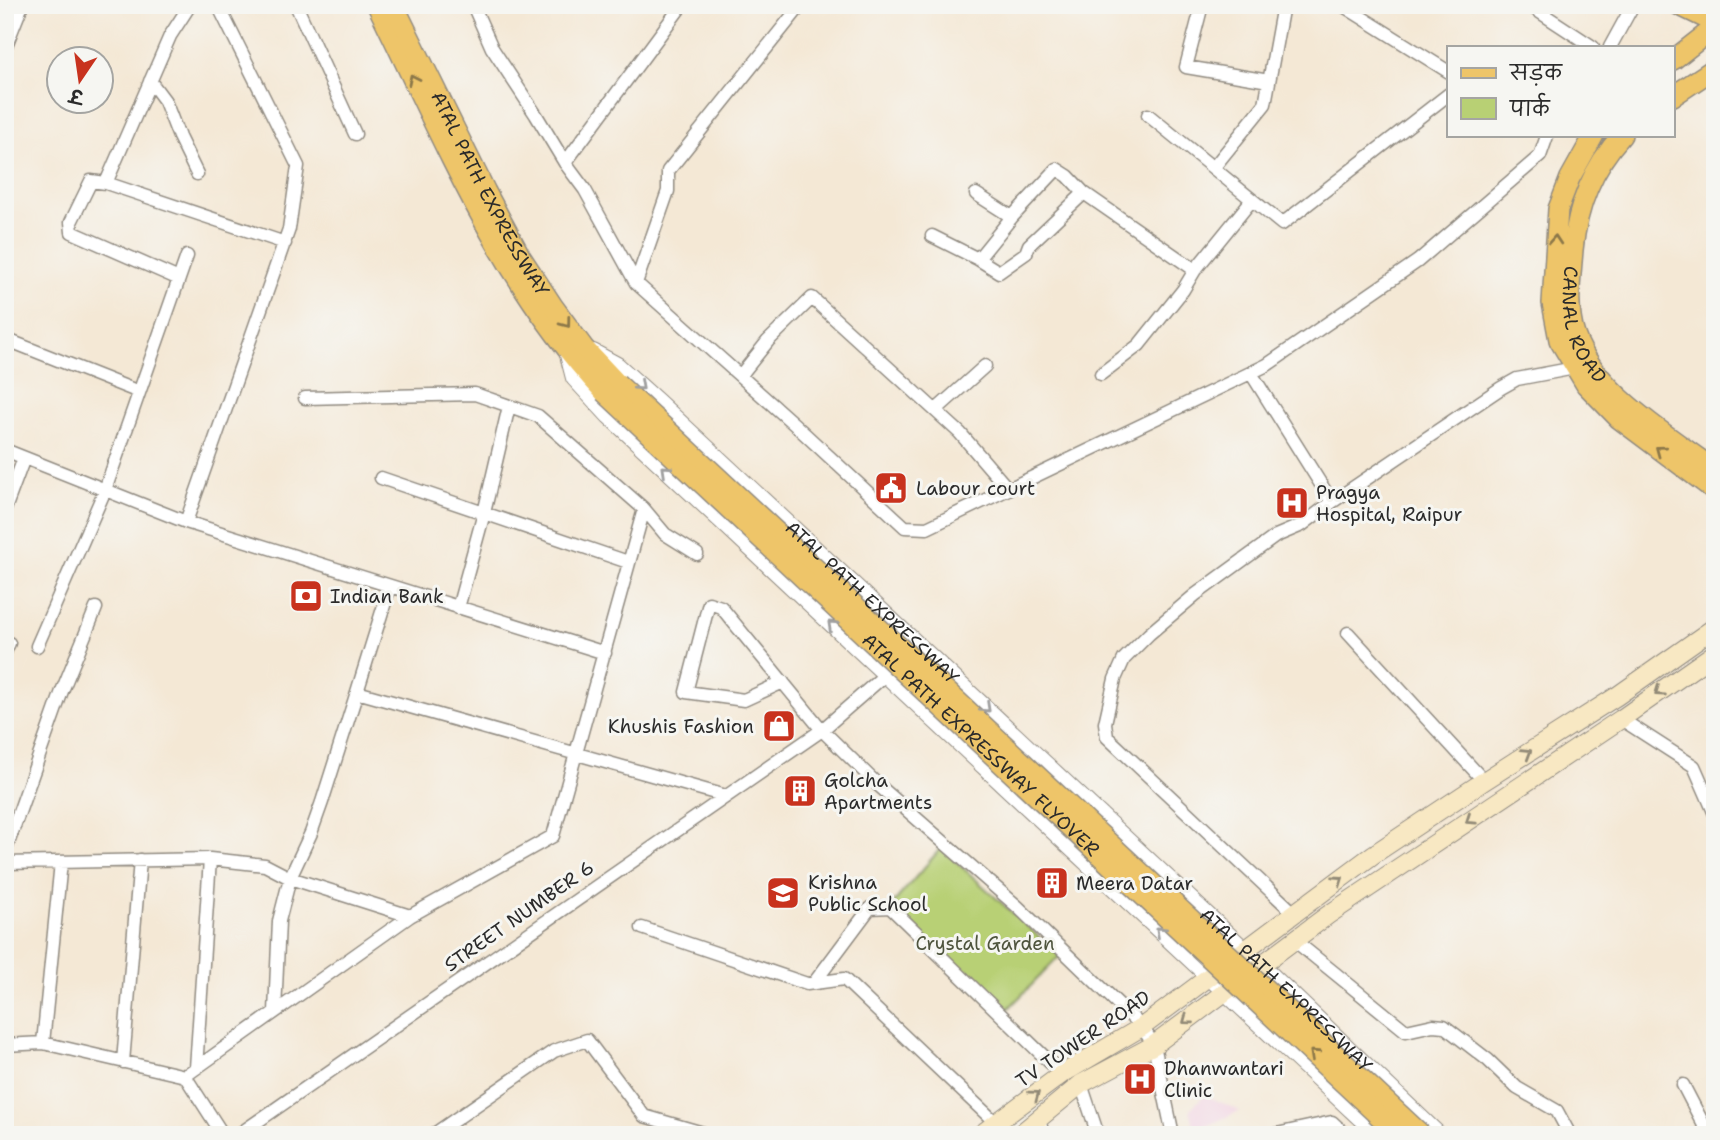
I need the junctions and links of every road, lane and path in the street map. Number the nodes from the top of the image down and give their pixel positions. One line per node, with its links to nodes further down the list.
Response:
1 (22, 5): 19 (street)
2 (190, 5): 23 (street)
3 (218, 5): 41 (street)
4 (296, 5): 28 (street)
5 (377, 5): 48 (main road, ATAL PATH EXPRESSWAY, one-way to 5)
6 (394, 5): 48 (main road, ATAL PATH EXPRESSWAY, one-way to 48)
7 (473, 5): 32 (street)
8 (682, 5): 32 (street)
9 (798, 5): 46 (street)
10 (1202, 5): 24 (street)
11 (1283, 5): 24 (street)
12 (1342, 5): 22 (street)
13 (1529, 5): 17 (street)
14 (1633, 5): 18 (street)
15 (1678, 5): 16 (main road)
16 (1715, 25): 20 (main road)
17 (1592, 46)
18 (1611, 46)
19 (5, 48)
20 (1674, 60)
21 (1715, 68): 25 (main road)
22 (1447, 71)
23 (150, 81): 34 (street); 35 (street)
24 (1269, 81): 33 (street)
25 (1674, 95)
26 (1447, 96): 38 (street)
27 (1148, 115): 33 (street)
28 (355, 134)
29 (1547, 136): 51 (street)
30 (1593, 136): 49 (main road, one-way to 30)
31 (1621, 136): 49 (main road, CANAL ROAD)
32 (565, 163): 46 (street)
33 (1214, 167): 38 (street)
34 (197, 174)
35 (106, 183): 41 (street); 45 (street)
36 (1084, 192): 39 (street); 43 (street); 44 (street)
37 (976, 194): 39 (street)
38 (1251, 201): 44 (street)
39 (1012, 217): 43 (street)
40 (932, 236): 43 (street)
41 (285, 243): 70 (street)
42 (187, 256): 45 (street)
43 (978, 258)
44 (1195, 271): 52 (street)
45 (179, 279): 55 (street)
46 (636, 283): 53 (street)
47 (5, 339): 55 (street)
48 (576, 349): 54 (main road, ATAL PATH EXPRESSWAY FLYOVER); 83 (street, ATAL PATH EXPRESSWAY, one-way to 48); 104 (street, ATAL PATH EXPRESSWAY, one-way to 104)
49 (1581, 364): 61 (main road, CANAL ROAD); 65 (main road, one-way to 49); 66 (street)
50 (985, 366): 58 (street)
51 (1251, 373): 63 (street); 66 (street)
52 (1101, 374)
53 (740, 376): 58 (street); 63 (street)
54 (611, 388): 133 (main road, ATAL PATH EXPRESSWAY FLYOVER, one-way to 54, bridge); 134 (main road, ATAL PATH EXPRESSWAY FLYOVER, bridge)
55 (139, 392): 64 (street)
56 (305, 398): 57 (street)
57 (509, 406): 68 (street); 69 (street)
58 (936, 410): 63 (street)
59 (5, 450): 60 (street)
60 (24, 457): 64 (street); 67 (street)
61 (1715, 470)
62 (381, 478): 69 (street)
63 (1008, 489)
64 (105, 490): 70 (street); 79 (street)
65 (1715, 491)
66 (1332, 502): 99 (street)
67 (5, 509)
68 (644, 509): 71 (street); 72 (street)
69 (484, 513): 72 (street); 75 (street)
70 (186, 522): 73 (street)
71 (697, 554)
72 (628, 562): 81 (street)
73 (390, 586): 75 (street); 85 (street)
74 (96, 608): 92 (street)
75 (458, 608): 81 (street)
76 (1715, 626): 89 (main road, TV TOWER ROAD, one-way to 76)
77 (1348, 633): 89 (street)
78 (5, 641): 80 (street)
79 (37, 646)
80 (5, 652)
81 (605, 653): 88 (street)
82 (1715, 653): 86 (main road, TV TOWER ROAD, one-way to 86)
83 (885, 674): 87 (street, STREET NUMBER 6); 106 (street, ATAL PATH EXPRESSWAY, one-way to 83)
84 (783, 682): 84 (street); 87 (street)
85 (357, 692): 88 (street); 97 (street)
86 (1621, 719): 91 (street); 100 (main road, TV TOWER ROAD, one-way to 100)
87 (822, 730): 90 (street, STREET NUMBER 6); 110 (street)
88 (577, 754): 90 (street); 101 (street)
89 (1484, 781): 98 (main road, TV TOWER ROAD, one-way to 89)
90 (726, 796): 123 (street, STREET NUMBER 6)
91 (1715, 814)
92 (5, 852)
93 (210, 859): 94 (street); 97 (street); 115 (street)
94 (140, 860): 95 (street); 114 (street)
95 (61, 862): 96 (street); 111 (street)
96 (5, 863)
97 (290, 878): 101 (street); 109 (street)
98 (1314, 897): 99 (main road, TV TOWER ROAD); 100 (main road)
99 (1294, 913): 104 (main road, TV TOWER ROAD)
100 (1328, 915): 103 (main road, TV TOWER ROAD)
101 (410, 916): 109 (street)
102 (642, 928): 107 (street)
103 (1294, 940): 105 (main road, TV TOWER ROAD); 136 (street)
104 (1245, 950): 105 (street, ATAL PATH EXPRESSWAY); 106 (main road, TV TOWER ROAD)
105 (1261, 965): 108 (main road, TV TOWER ROAD); 135 (street, ATAL PATH EXPRESSWAY)
106 (1210, 978): 108 (street, ATAL PATH EXPRESSWAY); 110 (main road, TV TOWER ROAD)
107 (814, 983): 116 (street); 120 (street)
108 (1224, 992): 113 (main road, TV TOWER ROAD, one-way to 113); 132 (street, ATAL PATH EXPRESSWAY)
109 (275, 1012): 115 (street)
110 (1142, 1027): 113 (street); 116 (main road, TV TOWER ROAD)
111 (43, 1044): 112 (street); 114 (street)
112 (5, 1045)
113 (1154, 1045): 118 (main road, TV TOWER ROAD); 129 (street)
114 (123, 1062): 117 (street)
115 (196, 1068): 117 (street)
116 (1062, 1074): 120 (main road, TV TOWER ROAD, one-way to 116)
117 (185, 1076): 122 (street)
118 (1080, 1084): 121 (main road, TV TOWER ROAD); 128 (street)
119 (1684, 1085): 137 (street)
120 (997, 1124): 126 (main road, TV TOWER ROAD)
121 (1041, 1127): 127 (main road, TV TOWER ROAD)
122 (223, 1135)
123 (238, 1135)
124 (433, 1135): 125 (street)
125 (710, 1135)
126 (980, 1135)
127 (1018, 1135)
128 (1098, 1135)
129 (1173, 1135)
130 (1272, 1135): 131 (street)
131 (1346, 1135)
132 (1378, 1135)
133 (1399, 1135)
134 (1422, 1135)
135 (1438, 1135)
136 (1570, 1135)
137 (1709, 1135)

